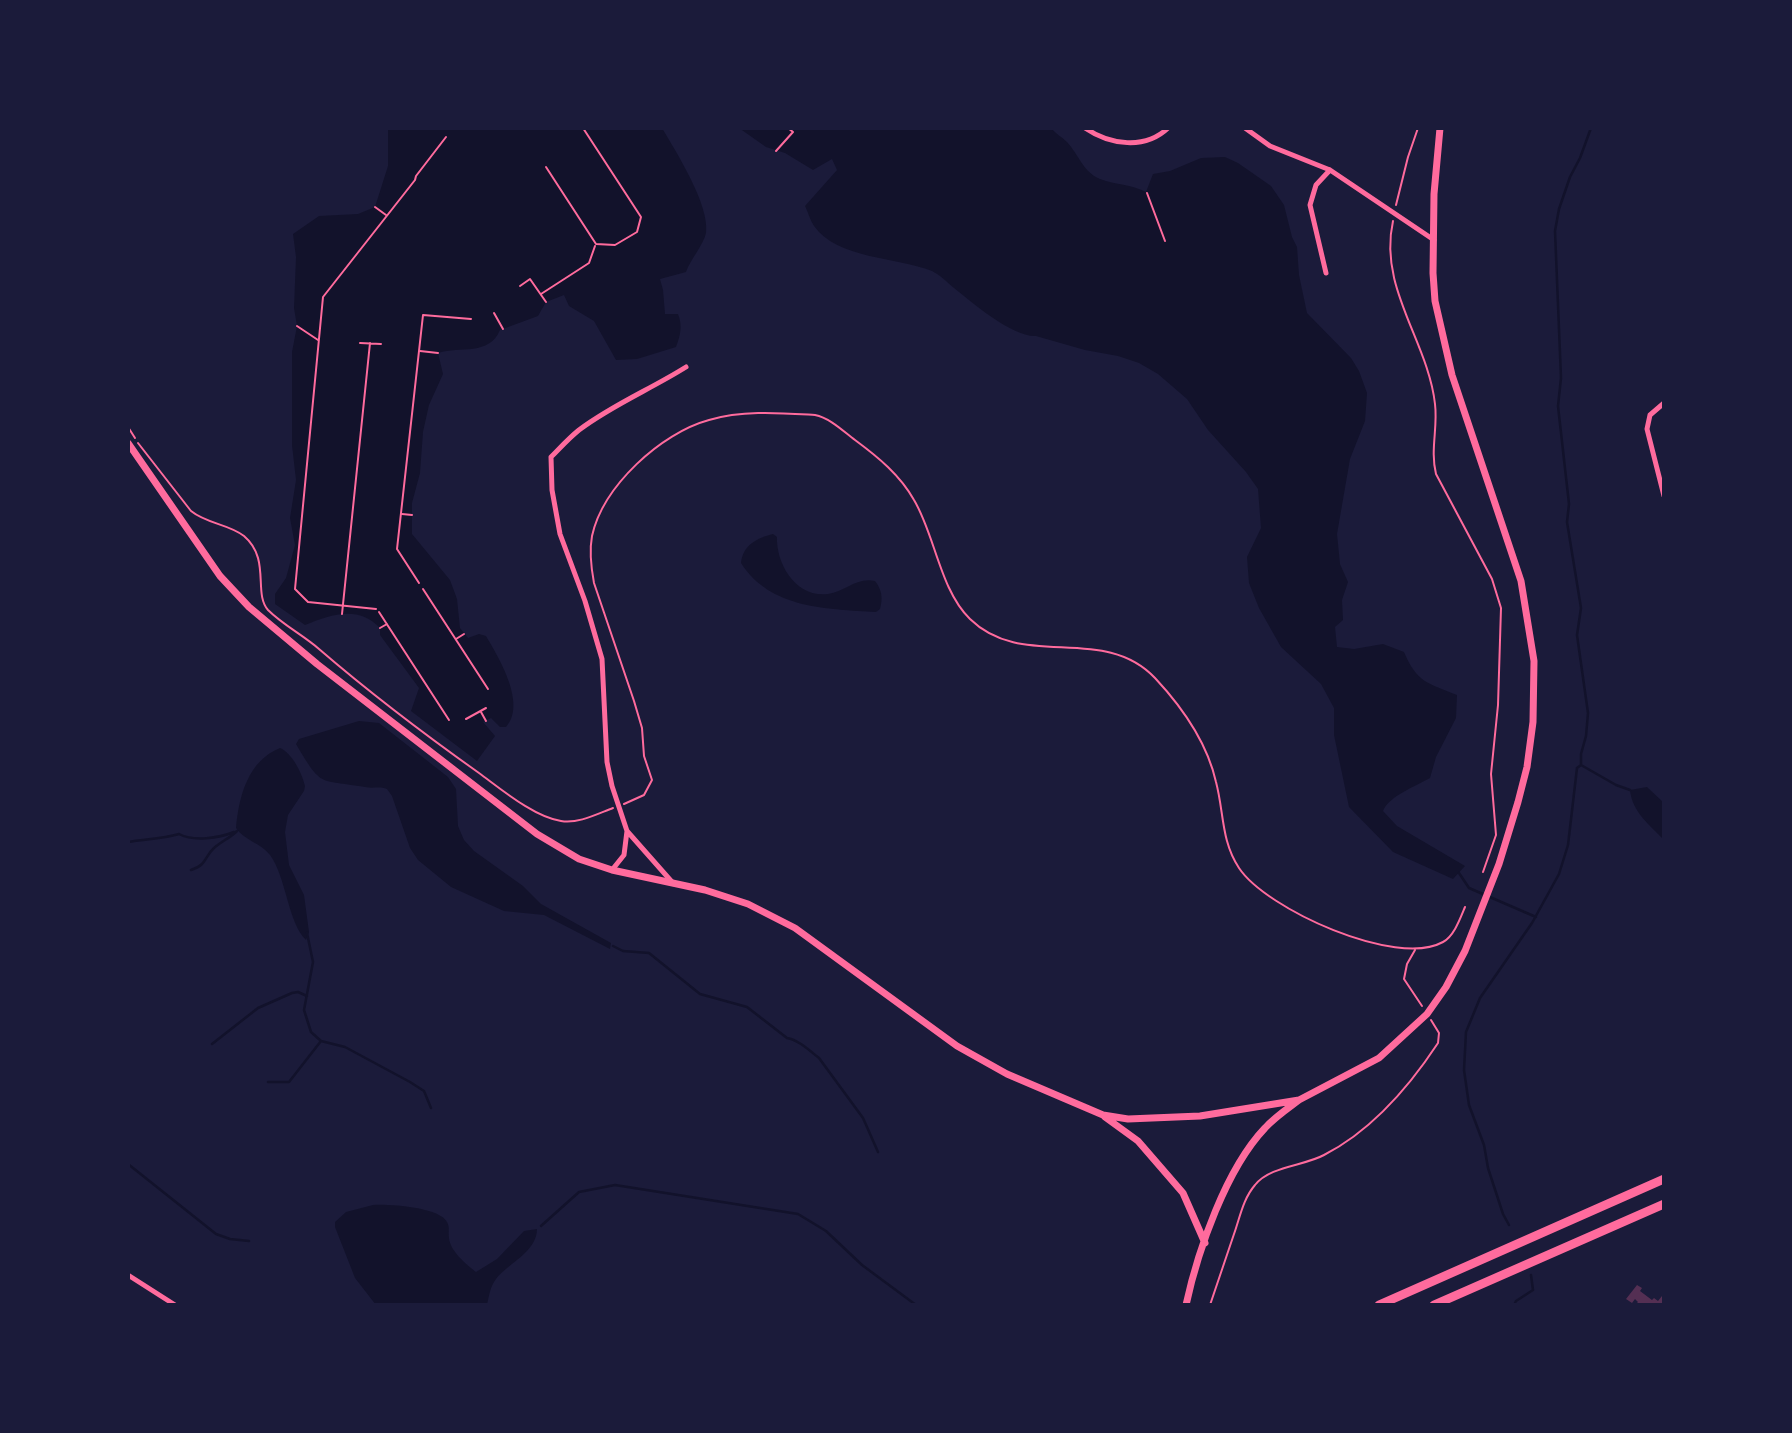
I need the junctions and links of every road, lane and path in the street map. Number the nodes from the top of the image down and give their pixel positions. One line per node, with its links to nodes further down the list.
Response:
1 (583, 128): 18 (path)
2 (788, 128): 9 (path)
3 (1085, 128): 4 (street)
4 (1168, 128)
5 (1245, 128): 11 (street)
6 (1418, 128): 14 (path)
7 (1440, 128): 16 (street)
8 (446, 137): 15 (path)
9 (776, 151)
10 (546, 167): 18 (path)
11 (1329, 170): 14 (street); 19 (street)
12 (1147, 192): 17 (path)
13 (375, 207): 15 (path)
14 (1395, 214): 16 (street); 62 (path)
15 (387, 215): 27 (path)
16 (1434, 240): 68 (street)
17 (1166, 241)
18 (596, 244): 21 (path)
19 (1326, 273)
20 (520, 286): 21 (path)
21 (541, 294): 22 (path)
22 (546, 302)
23 (494, 313): 26 (path)
24 (471, 319): 31 (path)
25 (297, 326): 27 (path)
26 (503, 329)
27 (319, 341): 41 (path)
28 (360, 343): 29 (path)
29 (370, 343): 30 (path); 44 (path)
30 (381, 344)
31 (419, 351): 32 (path); 38 (path)
32 (438, 352)
33 (686, 367): 60 (street)
34 (1664, 403): 37 (street)
35 (128, 427): 59 (path)
36 (128, 443): 61 (street)
37 (1664, 496)
38 (401, 514): 39 (path); 42 (path)
39 (412, 515)
40 (295, 545): 41 (path)
41 (299, 546): 44 (path)
42 (419, 583)
43 (423, 589): 51 (path)
44 (343, 606): 45 (path); 47 (path)
45 (376, 609)
46 (379, 611): 48 (path)
47 (342, 614)
48 (387, 624): 49 (path); 56 (path)
49 (380, 628)
50 (464, 634): 51 (path)
51 (455, 640): 52 (path)
52 (488, 689)
53 (486, 708): 54 (path)
54 (480, 712): 55 (path); 57 (path)
55 (466, 719)
56 (449, 720)
57 (486, 721)
58 (629, 802): 65 (path)
59 (610, 809)
60 (627, 831): 61 (street); 63 (street)
61 (612, 870): 63 (street)
62 (1483, 872)
63 (674, 885): 69 (street)
64 (1465, 907): 65 (path)
65 (1415, 949): 66 (path)
66 (1421, 1005)
67 (1432, 1021): 76 (path)
68 (1299, 1100): 69 (street); 72 (street)
69 (1103, 1115): 72 (street)
70 (1664, 1179): 77 (highway)
71 (1664, 1203): 78 (highway)
72 (1205, 1243): 75 (street)
73 (128, 1275): 74 (street)
74 (175, 1305)
75 (1186, 1305)
76 (1210, 1305)
77 (1379, 1305)
78 (1434, 1305)

